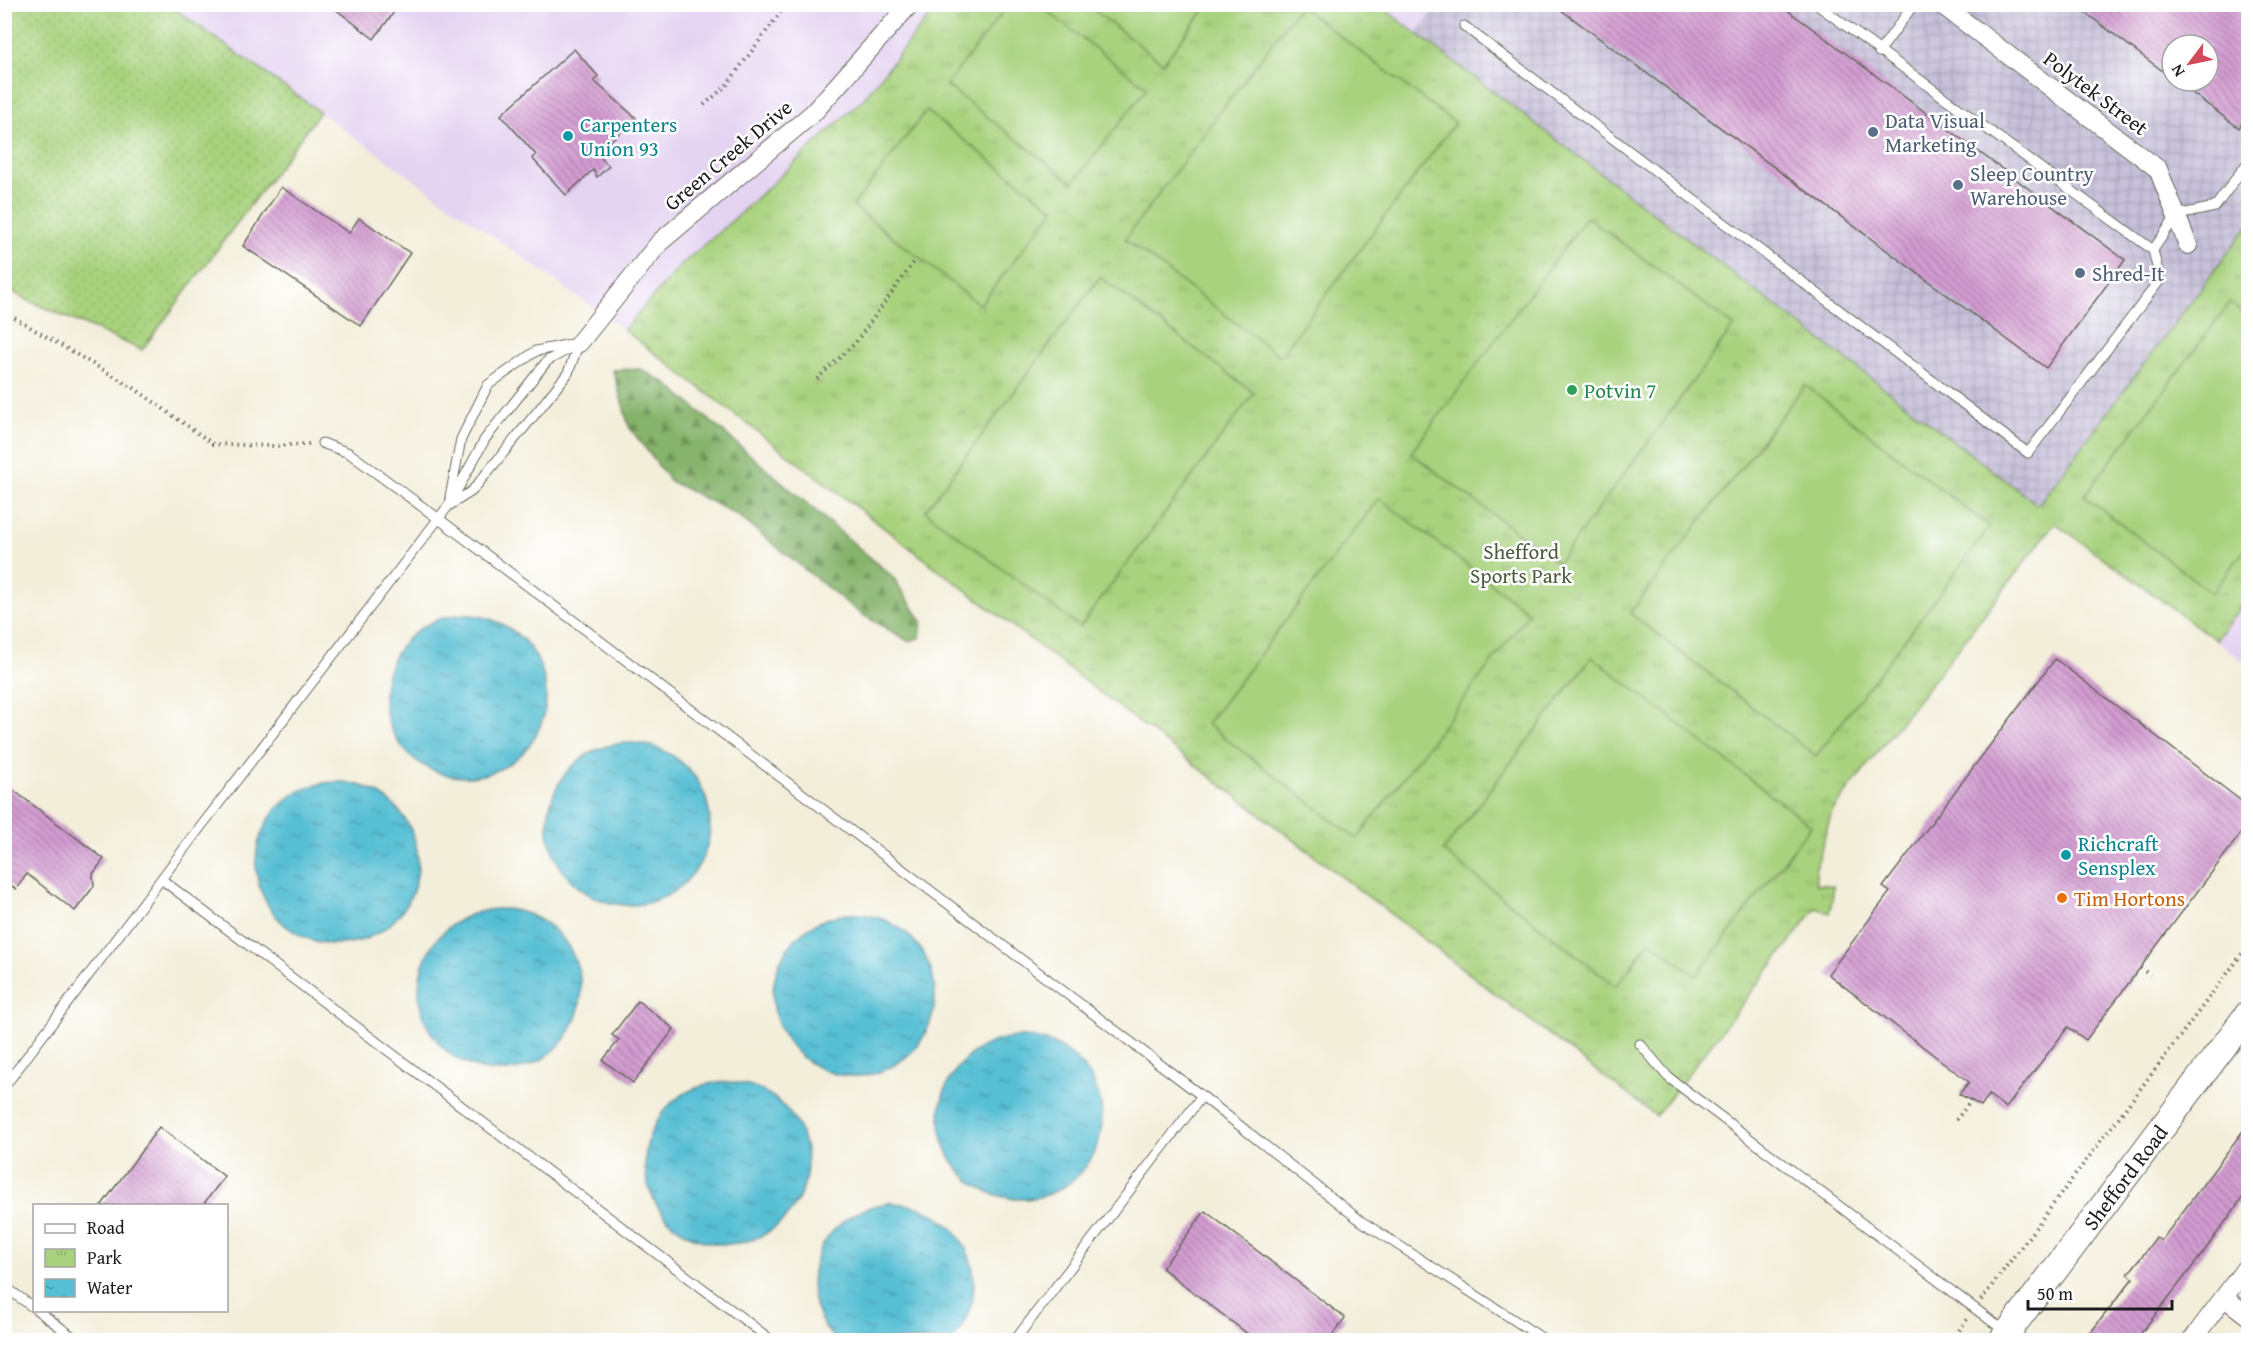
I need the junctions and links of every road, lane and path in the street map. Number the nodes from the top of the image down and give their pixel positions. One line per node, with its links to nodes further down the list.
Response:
1 (910, 4): 15 (street, Green Creek Drive)
2 (1816, 4): 7 (lane)
3 (1914, 4): 7 (lane)
4 (1941, 4): 10 (street, Polytek Street)
5 (785, 6): 8 (path)
6 (1464, 26): 12 (lane)
7 (1879, 52): 12 (lane)
8 (704, 105)
9 (2248, 162): 10 (lane)
10 (2176, 215): 11 (street, Polytek Street); 12 (lane)
11 (2188, 245)
12 (2152, 250)
13 (915, 262): 16 (path)
14 (4, 312): 17 (path)
15 (579, 343): 18 (lane); 18 (lane); 18 (lane)
16 (817, 379)
17 (322, 443): 19 (lane)
18 (449, 505): 19 (lane)
19 (439, 519): 20 (lane); 27 (lane)
20 (161, 879): 26 (lane); 39 (lane)
21 (2248, 946): 34 (path)
22 (2140, 968): 23 (path)
23 (2150, 975)
24 (2248, 1014): 37 (street, Shefford Road)
25 (1640, 1044): 34 (lane)
26 (4, 1087)
27 (1202, 1096): 40 (lane); 41 (lane)
28 (1971, 1101): 29 (path)
29 (1956, 1120)
30 (2248, 1266): 32 (street)
31 (4, 1286): 33 (lane)
32 (2225, 1298): 36 (street); 43 (street)
33 (33, 1308)
34 (1974, 1309): 37 (lane); 42 (path)
35 (39, 1312): 38 (lane)
36 (2248, 1316)
37 (2005, 1337)
38 (77, 1341)
39 (771, 1341)
40 (1015, 1341)
41 (1545, 1341)
42 (1952, 1341)
43 (2192, 1341)

